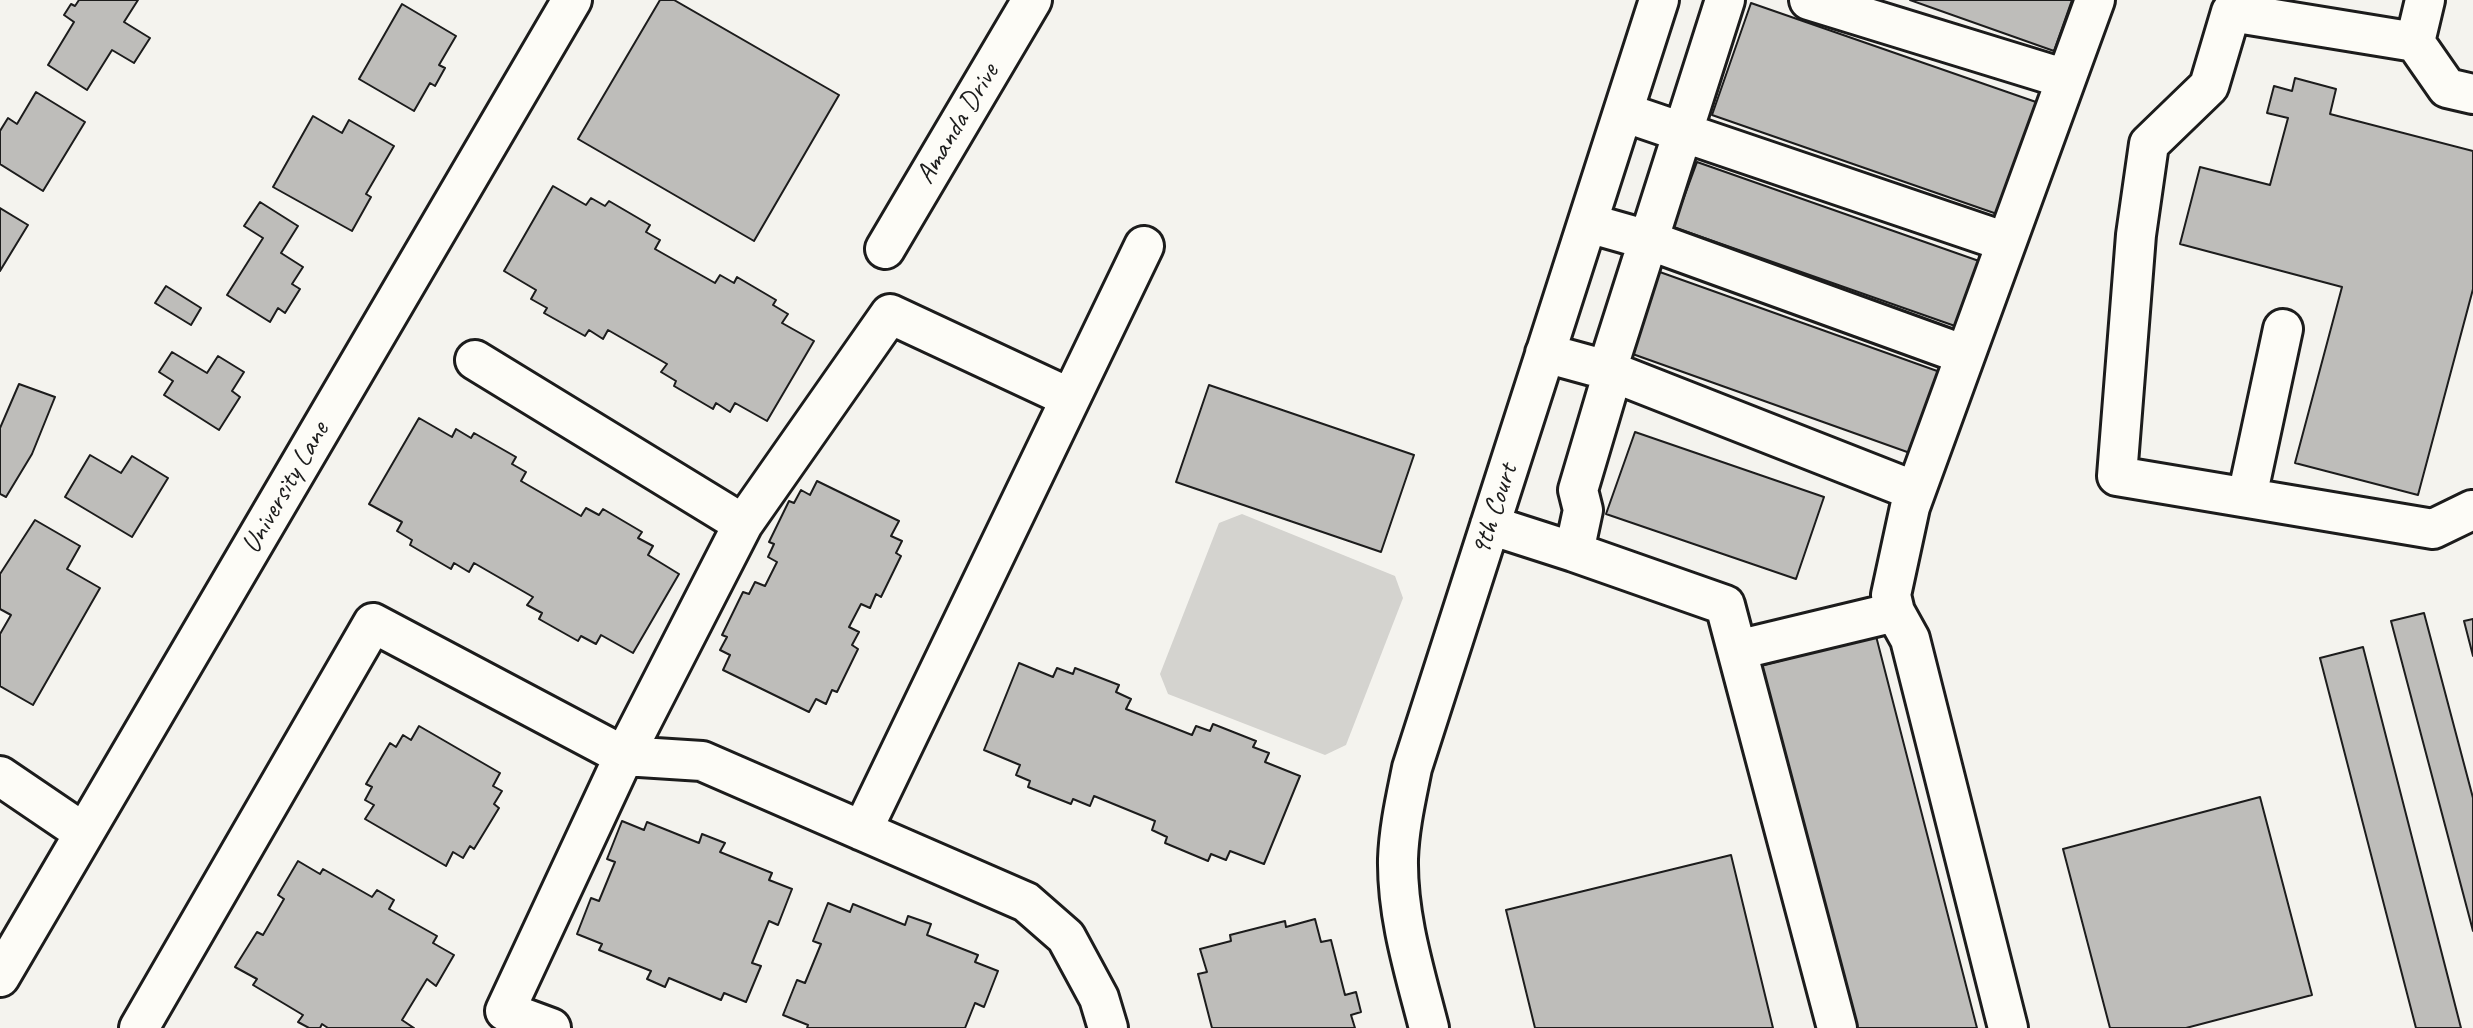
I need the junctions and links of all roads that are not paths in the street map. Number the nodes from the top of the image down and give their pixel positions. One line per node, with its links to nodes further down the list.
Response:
1 (572, 0): 35 (street, University Lane)
2 (1032, 0): 17 (street, Amanda Drive)
3 (1659, 0): 11 (street, 9th Court)
4 (1725, 0): 12 (street)
5 (1809, 0): 9 (street)
6 (2095, 0): 9 (street)
7 (2425, 0): 8 (street)
8 (2415, 42): 10 (street); 25 (street)
9 (2066, 79): 15 (street)
10 (2473, 94)
11 (1623, 112): 12 (street); 13 (street, 9th Court)
12 (1683, 130): 14 (street); 15 (street)
13 (1588, 223): 14 (street); 19 (street, 9th Court)
14 (1648, 240): 20 (street); 22 (street)
15 (2006, 242): 20 (street)
16 (1144, 246): 23 (street)
17 (885, 249)
18 (2283, 329): 25 (street)
19 (1545, 353): 22 (street); 28 (street, 9th Court)
20 (1965, 355): 24 (street)
21 (475, 360): 27 (street)
22 (1610, 371): 24 (street); 29 (street)
23 (1070, 398): 27 (street); 34 (street)
24 (1915, 491): 30 (street)
25 (2247, 497): 26 (street)
26 (2473, 509)
27 (743, 524): 32 (street)
28 (1490, 525): 29 (street); 40 (street, 9th Court)
29 (1574, 552): 31 (street)
30 (1895, 612): 31 (street); 42 (street)
31 (1737, 650): 41 (street)
32 (624, 756): 34 (street); 37 (street); 38 (street)
33 (0, 776): 35 (street)
34 (862, 831): 39 (street)
35 (84, 833): 36 (street, University Lane)
36 (0, 977)
37 (139, 1028)
38 (551, 1028)
39 (1108, 1028)
40 (1429, 1028)
41 (1837, 1028)
42 (2008, 1028)

